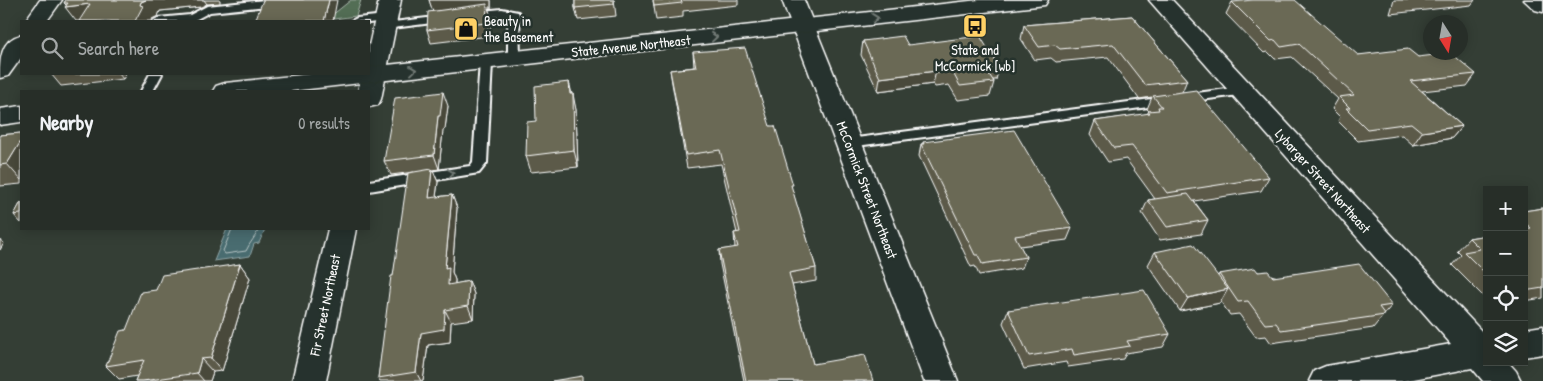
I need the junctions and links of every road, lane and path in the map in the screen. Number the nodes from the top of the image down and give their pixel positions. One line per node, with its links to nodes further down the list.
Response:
1 (51, 0): 10 (street)
2 (297, 0): 7 (lane)
3 (793, 0): 13 (street, McCormick Street Northeast)
4 (1037, 0): 13 (street, State Avenue Northeast, one-way to 4)
5 (1160, 0): 24 (street, Lybarger Street Northeast)
6 (1535, 0): 8 (street)
7 (222, 4): 11 (lane)
8 (1543, 5)
9 (387, 15): 12 (lane); 15 (lane); 19 (street)
10 (37, 20)
11 (191, 20)
12 (362, 20)
13 (804, 26): 15 (street, State Avenue Northeast, one-way to 13); 28 (street, McCormick Street Northeast)
14 (20, 43): 17 (street)
15 (514, 60): 16 (street, State Avenue Northeast)
16 (486, 62): 19 (street, State Avenue Northeast, one-way to 16); 29 (lane, one-way to 16)
17 (0, 71)
18 (370, 74): 19 (street, State Avenue Northeast)
19 (374, 74): 25 (street)
20 (155, 75): 22 (lane)
21 (365, 75): 23 (street, State Avenue Northeast)
22 (148, 90)
23 (234, 90)
24 (1242, 91): 28 (lane); 33 (street, Lybarger Street Northeast)
25 (370, 94)
26 (20, 114): 27 (street)
27 (0, 117)
28 (849, 142): 37 (street, McCormick Street Northeast)
29 (370, 186)
30 (342, 230): 36 (street, Fir Street Northeast)
31 (1543, 340): 32 (street)
32 (1528, 342)
33 (1483, 355)
34 (1483, 357): 38 (street)
35 (1492, 366): 39 (street, Lybarger Street Northeast)
36 (309, 381)
37 (941, 381)
38 (1326, 381)
39 (1504, 381)

